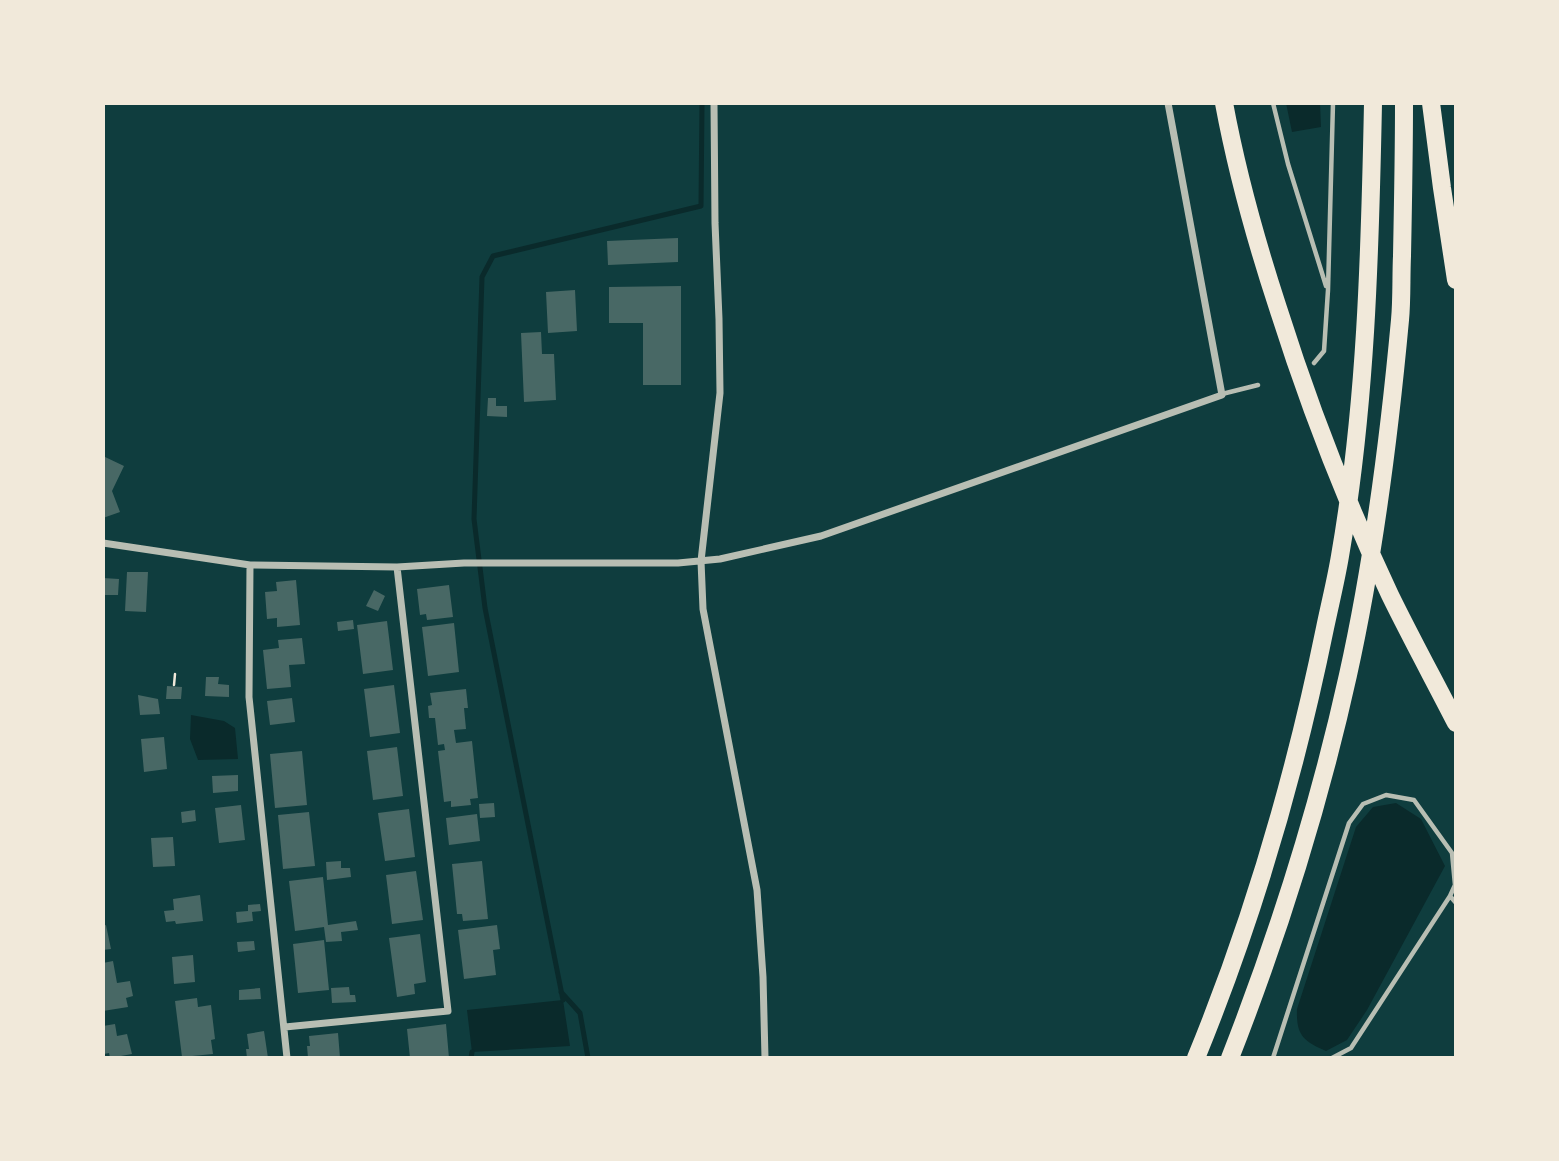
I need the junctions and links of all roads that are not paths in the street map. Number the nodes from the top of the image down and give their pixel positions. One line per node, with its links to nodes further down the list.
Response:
1 (714, 103): 15 (street)
2 (1168, 103): 13 (street)
3 (1224, 103): 18 (highway)
4 (1273, 103): 10 (lane)
5 (1333, 103): 10 (lane)
6 (1373, 103): 25 (highway)
7 (1404, 103): 26 (highway)
8 (1431, 103): 9 (highway)
9 (1456, 279)
10 (1328, 290): 11 (lane)
11 (1314, 363)
12 (1258, 385): 13 (lane)
13 (1222, 395): 15 (street)
14 (103, 543): 16 (street)
15 (701, 561): 17 (street); 24 (street)
16 (250, 565): 17 (street); 22 (street)
17 (397, 567): 22 (street)
18 (1456, 723)
19 (1455, 885): 20 (lane); 27 (lane)
20 (1451, 896): 21 (lane); 28 (lane)
21 (1456, 903)
22 (285, 1027): 23 (street)
23 (287, 1058)
24 (765, 1058)
25 (1196, 1058)
26 (1230, 1058)
27 (1273, 1058)
28 (1332, 1058)

